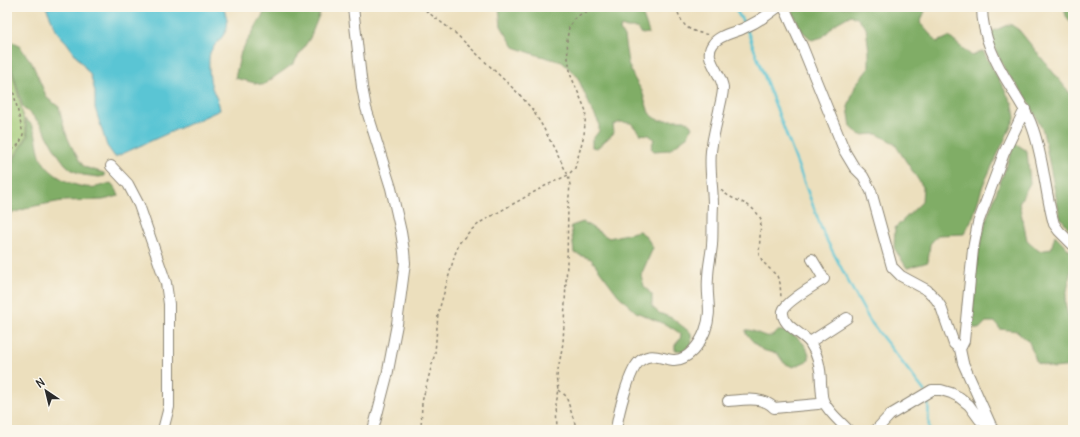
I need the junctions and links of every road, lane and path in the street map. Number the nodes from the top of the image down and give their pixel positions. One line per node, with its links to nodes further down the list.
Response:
1 (353, 7): 26 (street)
2 (421, 7): 13 (path)
3 (602, 7): 13 (path)
4 (676, 7): 8 (path)
5 (778, 7): 8 (street)
6 (784, 7): 20 (street)
7 (982, 7): 10 (street)
8 (720, 38): 14 (street)
9 (7, 63): 11 (path)
10 (1025, 109): 15 (street); 20 (street)
11 (7, 151)
12 (111, 166): 25 (street)
13 (568, 175): 21 (path); 27 (path)
14 (712, 177): 17 (path); 30 (street)
15 (1073, 245)
16 (812, 259): 17 (street)
17 (784, 308): 19 (street)
18 (848, 318): 19 (street)
19 (810, 342): 23 (street)
20 (960, 349): 24 (street)
21 (559, 390): 28 (path); 29 (path)
22 (728, 401): 23 (street)
23 (823, 402): 31 (street)
24 (990, 425): 32 (street)
25 (164, 430)
26 (373, 430)
27 (421, 430)
28 (557, 430)
29 (578, 430)
30 (616, 430)
31 (848, 430)
32 (876, 430)

